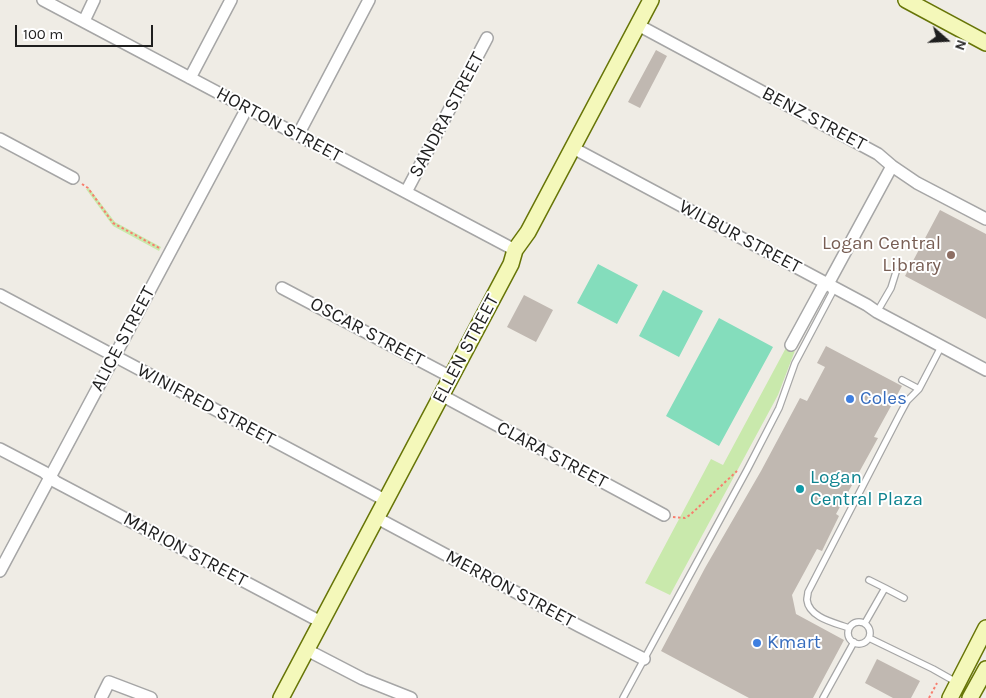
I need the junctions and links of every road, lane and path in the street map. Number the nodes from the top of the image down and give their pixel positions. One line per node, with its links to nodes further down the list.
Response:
1 (44, 0): 7 (street, HORTON STREET)
2 (94, 0): 7 (street)
3 (231, 0): 11 (street)
4 (369, 0): 13 (street)
5 (651, 0): 8 (street, ELLEN STREET)
6 (906, 0): 10 (street)
7 (84, 21): 11 (street, HORTON STREET)
8 (638, 25): 15 (street, ELLEN STREET); 16 (street, BENZ STREET)
9 (487, 38): 18 (street, SANDRA STREET)
10 (986, 42)
11 (190, 78): 12 (street, HORTON STREET)
12 (247, 108): 13 (street, HORTON STREET); 21 (street, ALICE STREET)
13 (298, 135): 18 (street, HORTON STREET)
14 (0, 139): 17 (street)
15 (573, 148): 20 (street, ELLEN STREET); 23 (street, WILBUR STREET)
16 (892, 166): 19 (street, BENZ STREET); 23 (street)
17 (73, 178): 21 (path)
18 (406, 192): 20 (street, HORTON STREET)
19 (986, 219)
20 (515, 250): 31 (street, ELLEN STREET)
21 (168, 254): 29 (street, ALICE STREET)
22 (896, 272): 26 (lane)
23 (828, 284): 26 (street, WILBUR STREET); 27 (street); 36 (lane)
24 (282, 288): 31 (street, OSCAR STREET)
25 (0, 295): 29 (street, WINIFRED STREET)
26 (877, 312): 28 (street, WILBUR STREET)
27 (791, 345)
28 (941, 346): 30 (street, WILBUR STREET); 33 (lane)
29 (114, 356): 37 (street, ALICE STREET); 38 (street, WINIFRED STREET)
30 (986, 370)
31 (451, 377): 34 (street, ELLEN STREET)
32 (902, 380): 33 (lane)
33 (919, 389): 47 (lane)
34 (441, 395): 38 (street, ELLEN STREET); 39 (street, CLARA STREET)
35 (0, 449): 37 (street, MARION STREET)
36 (747, 470): 39 (path); 52 (lane)
37 (50, 477): 41 (street, ALICE STREET); 45 (street, MARION STREET)
38 (386, 500): 40 (street, ELLEN STREET)
39 (664, 515)
40 (377, 518): 45 (street, ELLEN STREET); 52 (street, MERRON STREET)
41 (0, 571)
42 (869, 580): 43 (lane)
43 (885, 588): 44 (lane); 46 (lane)
44 (904, 598)
45 (321, 622): 51 (street, ELLEN STREET)
46 (865, 623): 47 (lane); 49 (lane)
47 (849, 628): 50 (lane)
48 (986, 628): 54 (street)
49 (869, 638): 50 (lane); 54 (lane)
50 (854, 642): 63 (lane)
51 (307, 650): 60 (street, ELLEN STREET); 61 (street)
52 (644, 659): 62 (lane)
53 (986, 669): 65 (street)
54 (958, 683): 57 (street)
55 (937, 684): 56 (path)
56 (935, 687): 57 (path); 64 (path)
57 (945, 694)
58 (101, 698): 59 (street)
59 (151, 698)
60 (282, 698)
61 (411, 698)
62 (623, 698)
63 (823, 698)
64 (929, 698)
65 (970, 698)

